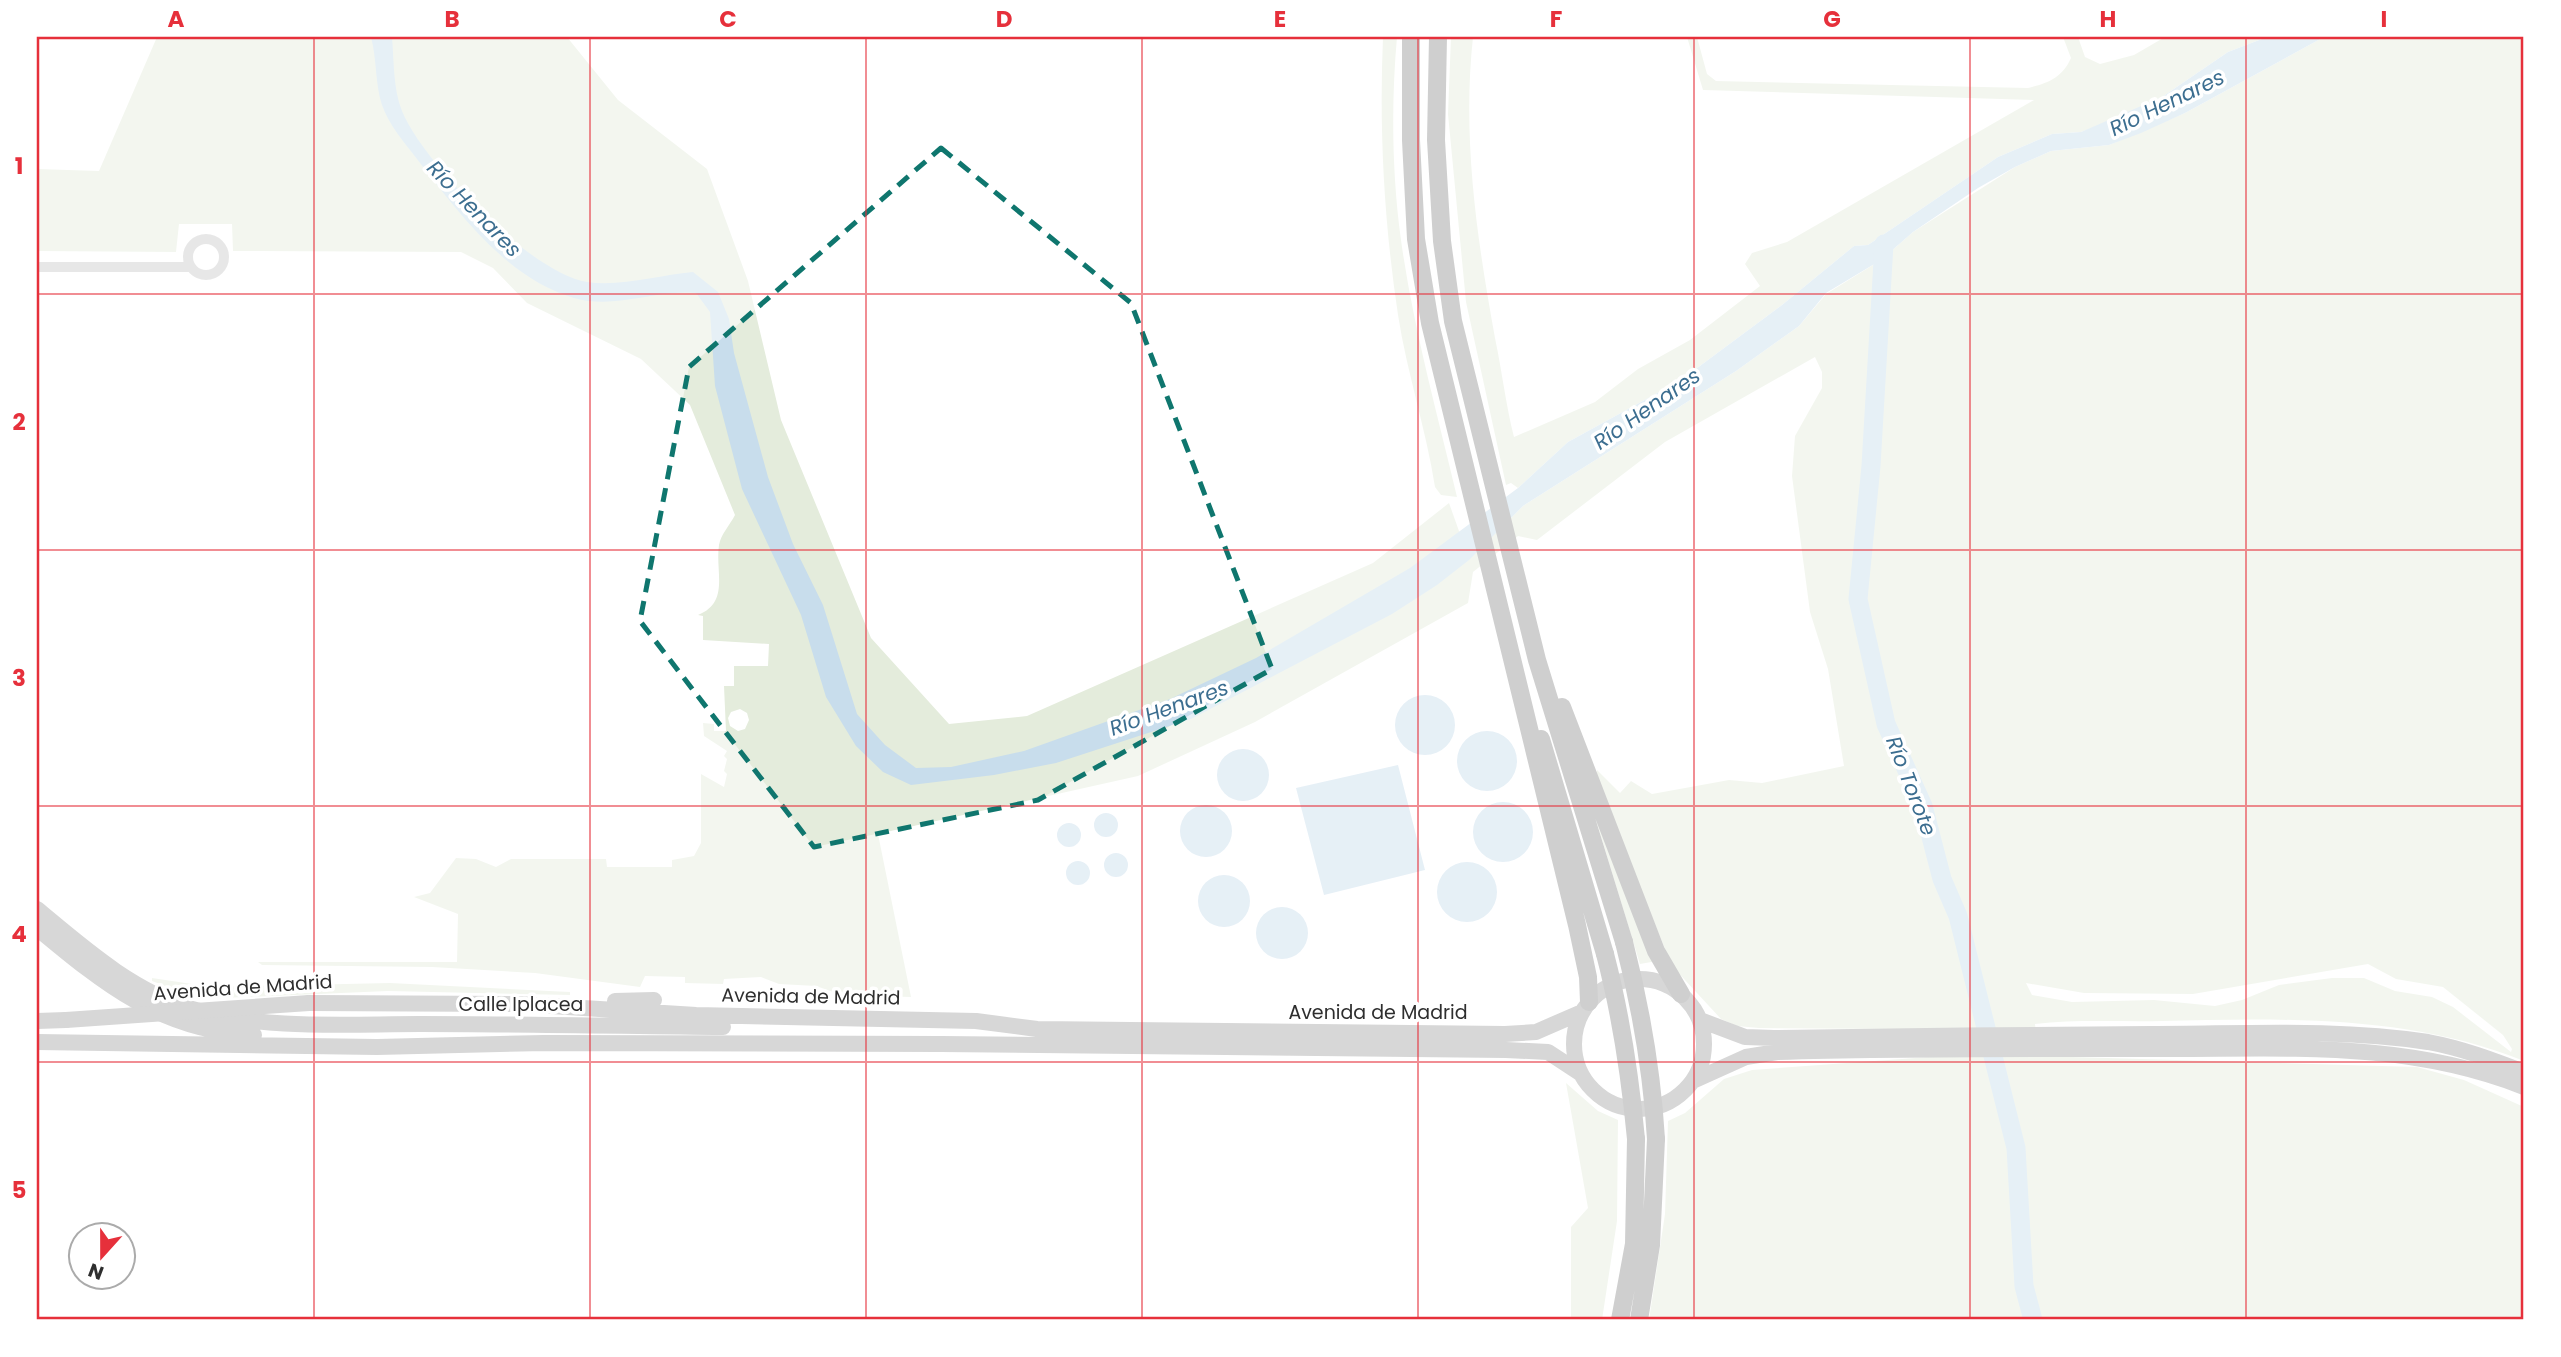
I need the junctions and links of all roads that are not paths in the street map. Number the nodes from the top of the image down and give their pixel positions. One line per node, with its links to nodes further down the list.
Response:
1 (1411, 37): 5 (highway)
2 (1438, 37): 6 (highway)
3 (37, 267): 4 (street)
4 (191, 267)
5 (1498, 594): 12 (highway); 24 (highway, bridge)
6 (1524, 601): 9 (highway); 27 (highway, bridge)
7 (37, 909): 15 (main road, Calle Iplacea)
8 (37, 928): 18 (main road, Calle Iplacea)
9 (1681, 994): 12 (main road); 13 (main road)
10 (653, 1000): 11 (main road)
11 (519, 1004): 14 (main road, Avenida de Madrid, bridge); 15 (main road, Avenida de Madrid)
12 (1585, 1007): 15 (main road, Avenida de Madrid); 21 (main road)
13 (1700, 1020): 19 (main road); 22 (main road)
14 (37, 1021)
15 (1037, 1029)
16 (2036, 1040): 19 (main road); 20 (main road); 23 (main road)
17 (37, 1042): 18 (main road, Avenida de Madrid)
18 (544, 1042): 21 (main road, Avenida de Madrid)
19 (1898, 1042): 22 (main road)
20 (2524, 1072)
21 (1580, 1073): 22 (main road)
22 (1695, 1080)
23 (2524, 1087)
24 (1635, 1177): 25 (highway); 26 (highway)
25 (1611, 1320)
26 (1620, 1320)
27 (1639, 1320)

